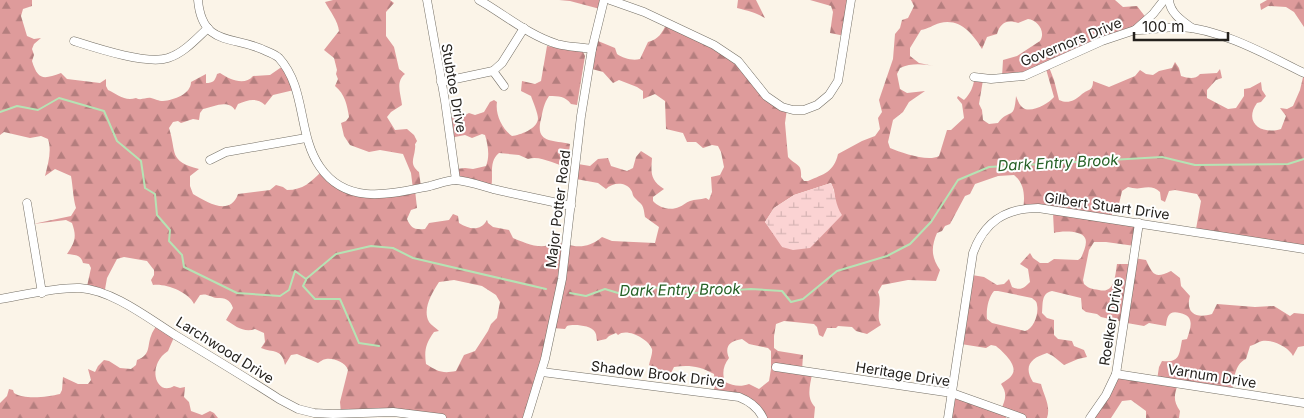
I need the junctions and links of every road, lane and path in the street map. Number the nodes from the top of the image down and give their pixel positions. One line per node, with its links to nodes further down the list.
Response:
1 (198, 0): 9 (street)
2 (427, 0): 18 (street, Stubtoe Drive)
3 (479, 0): 10 (street)
4 (604, 0): 14 (street, Major Potter Road)
5 (610, 0): 6 (street)
6 (851, 0)
7 (1164, 0): 12 (street, Governors Drive)
8 (1169, 0): 11 (street)
9 (208, 28): 13 (street); 20 (street)
10 (524, 28): 14 (street); 15 (street)
11 (1194, 29): 12 (street); 16 (street)
12 (1135, 30): 17 (street, Governors Drive)
13 (74, 41)
14 (592, 49): 24 (street, Major Potter Road)
15 (493, 71): 18 (street); 19 (street)
16 (1304, 73)
17 (974, 77)
18 (441, 82): 22 (street, Stubtoe Drive)
19 (504, 86)
20 (306, 138): 21 (street); 22 (street)
21 (210, 160)
22 (456, 180): 24 (street)
23 (27, 203): 27 (street)
24 (571, 206): 30 (street, Major Potter Road)
25 (1139, 223): 26 (street, Gilbert Stuart Drive); 31 (street, Roelker Drive); 32 (street, Gilbert Stuart Drive)
26 (1304, 249)
27 (42, 292): 28 (street, Larchwood Drive); 34 (street, Larchwood Drive)
28 (0, 299)
29 (776, 367): 32 (street, Heritage Drive)
30 (542, 372): 35 (street, Major Potter Road); 36 (street, Shadow Brook Drive)
31 (1116, 374): 33 (street, Varnum Drive); 39 (street, Roelker Drive)
32 (952, 393): 37 (street, Gilbert Stuart Drive); 38 (street, Heritage Drive)
33 (1304, 403)
34 (442, 418)
35 (527, 418)
36 (763, 418)
37 (948, 418)
38 (1022, 418)
39 (1090, 418)

